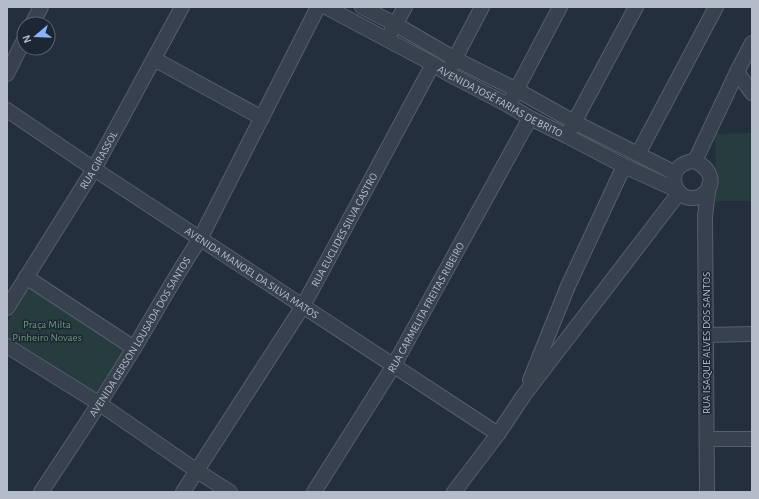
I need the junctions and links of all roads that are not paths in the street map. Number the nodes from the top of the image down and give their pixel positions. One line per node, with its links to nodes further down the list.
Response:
1 (41, 7): 11 (street)
2 (182, 7): 17 (street, RUA GIRASSOL)
3 (318, 7): 26 (street, AVENIDA GERSON LOUSADA DOS SANTOS)
4 (326, 7): 13 (street, AVENIDA JOSÉ FARIAS DE BRITO)
5 (362, 7): 12 (street, AVENIDA JOSÉ FARIAS DE BRITO)
6 (405, 7): 12 (street)
7 (482, 7): 16 (street)
8 (560, 7): 22 (street)
9 (636, 7): 28 (street)
10 (716, 7): 30 (street)
11 (36, 16)
12 (395, 24): 13 (street); 16 (street, AVENIDA JOSÉ FARIAS DE BRITO)
13 (387, 39): 18 (street, AVENIDA JOSÉ FARIAS DE BRITO)
14 (752, 43): 19 (street)
15 (16, 56): 21 (street)
16 (455, 58): 20 (street); 22 (street, AVENIDA JOSÉ FARIAS DE BRITO)
17 (154, 59): 26 (street); 33 (street, RUA GIRASSOL)
18 (433, 64): 20 (street, AVENIDA JOSÉ FARIAS DE BRITO); 40 (street, RUA EUCLIDES SILVA CASTRO)
19 (737, 72): 23 (street); 31 (street)
20 (447, 73): 24 (street, AVENIDA JOSÉ FARIAS DE BRITO)
21 (7, 74)
22 (516, 90): 24 (street); 28 (street, AVENIDA JOSÉ FARIAS DE BRITO)
23 (752, 93)
24 (508, 105): 27 (street, AVENIDA JOSÉ FARIAS DE BRITO)
25 (7, 110): 33 (street, AVENIDA MANOEL DA SILVA MATOS)
26 (262, 118): 38 (street, AVENIDA GERSON LOUSADA DOS SANTOS)
27 (530, 118): 29 (street, AVENIDA JOSÉ FARIAS DE BRITO); 46 (street, RUA CARMELITA FREITAS RIBEIRO)
28 (574, 122): 29 (street); 30 (street, AVENIDA JOSÉ FARIAS DE BRITO)
29 (567, 136): 32 (street, AVENIDA JOSÉ FARIAS DE BRITO)
30 (638, 154): 34 (street, AVENIDA JOSÉ FARIAS DE BRITO)
31 (695, 161): 34 (street); 35 (street)
32 (624, 166): 36 (street, AVENIDA JOSÉ FARIAS DE BRITO); 47 (street)
33 (94, 169): 38 (street, AVENIDA MANOEL DA SILVA MATOS); 39 (street, RUA GIRASSOL)
34 (675, 173): 36 (street)
35 (710, 185): 36 (street); 37 (street, RUA ISAQUE ALVES DOS SANTOS)
36 (682, 194): 37 (street); 47 (street)
37 (705, 216): 43 (street, RUA ISAQUE ALVES DOS SANTOS)
38 (200, 239): 40 (street, AVENIDA MANOEL DA SILVA MATOS); 45 (street, AVENIDA GERSON LOUSADA DOS SANTOS)
39 (26, 277): 41 (street, RUA GIRASSOL); 45 (street)
40 (303, 306): 46 (street, AVENIDA MANOEL DA SILVA MATOS); 52 (street, RUA EUCLIDES SILVA CASTRO)
41 (7, 308)
42 (752, 334): 43 (street)
43 (706, 335): 51 (street, RUA ISAQUE ALVES DOS SANTOS)
44 (7, 346): 48 (street)
45 (134, 348): 48 (street, AVENIDA GERSON LOUSADA DOS SANTOS)
46 (394, 365): 49 (street, AVENIDA MANOEL DA SILVA MATOS); 56 (street, RUA CARMELITA FREITAS RIBEIRO)
47 (524, 395): 49 (street)
48 (100, 404): 52 (street); 53 (street, AVENIDA GERSON LOUSADA DOS SANTOS)
49 (498, 434): 57 (street)
50 (752, 438): 51 (street)
51 (707, 439): 58 (street, RUA ISAQUE ALVES DOS SANTOS)
52 (197, 471): 54 (street, RUA EUCLIDES SILVA CASTRO); 55 (street)
53 (41, 492)
54 (183, 492)
55 (230, 492)
56 (314, 492)
57 (454, 492)
58 (707, 492)

